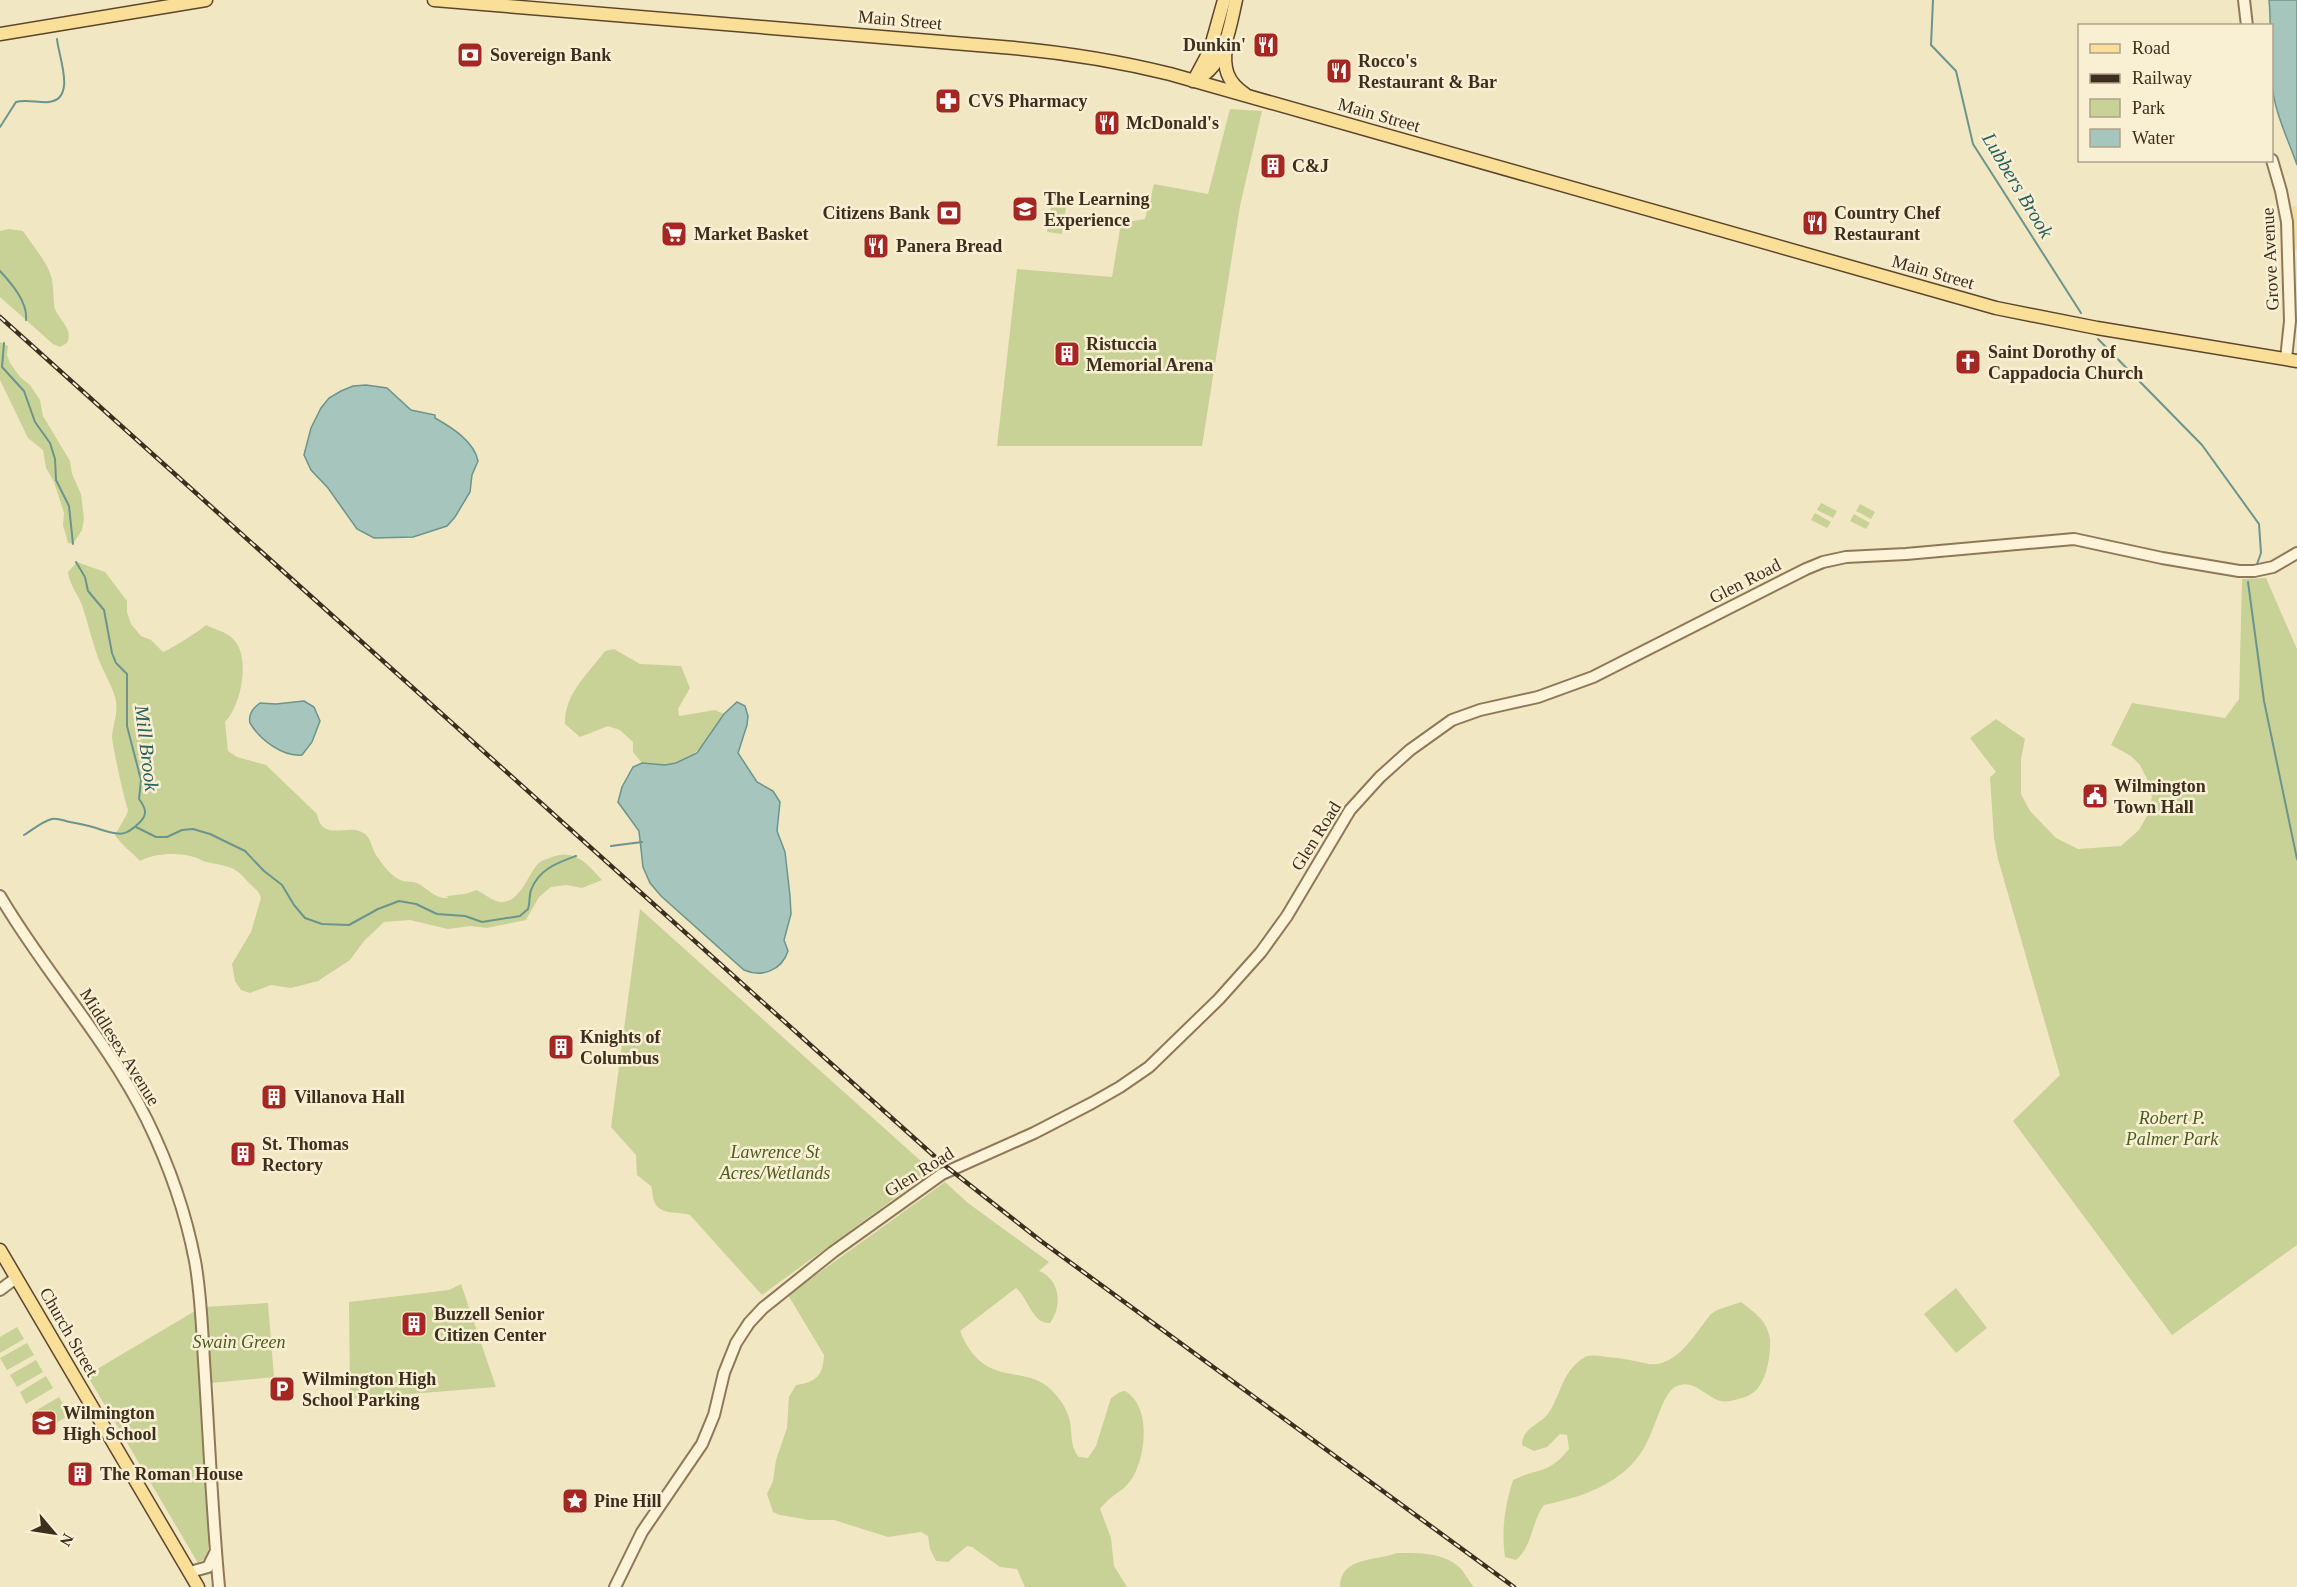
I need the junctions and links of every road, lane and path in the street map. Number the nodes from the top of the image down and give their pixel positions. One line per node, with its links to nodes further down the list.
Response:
1 (206, 0): 7 (main road)
2 (434, 0): 9 (main road, Main Street)
3 (1224, 0): 9 (main road)
4 (1236, 0): 8 (main road)
5 (2244, 0): 6 (street)
6 (2247, 24)
7 (0, 34)
8 (1227, 37): 9 (main road); 10 (main road)
9 (1193, 81): 10 (main road, Main Street)
10 (1252, 98): 12 (main road, Main Street)
11 (2272, 162): 12 (street, Grove Avenue)
12 (2291, 360)
13 (2297, 553): 22 (street, Glen Road)
14 (0, 896): 18 (street, Middlesex Avenue)
15 (0, 1250): 16 (main road, Church Street)
16 (16, 1278): 17 (street); 19 (main road, Church Street)
17 (0, 1290)
18 (216, 1550): 19 (street); 21 (street, Middlesex Avenue)
19 (190, 1572): 20 (main road, Church Street)
20 (198, 1587)
21 (219, 1587)
22 (615, 1587)

